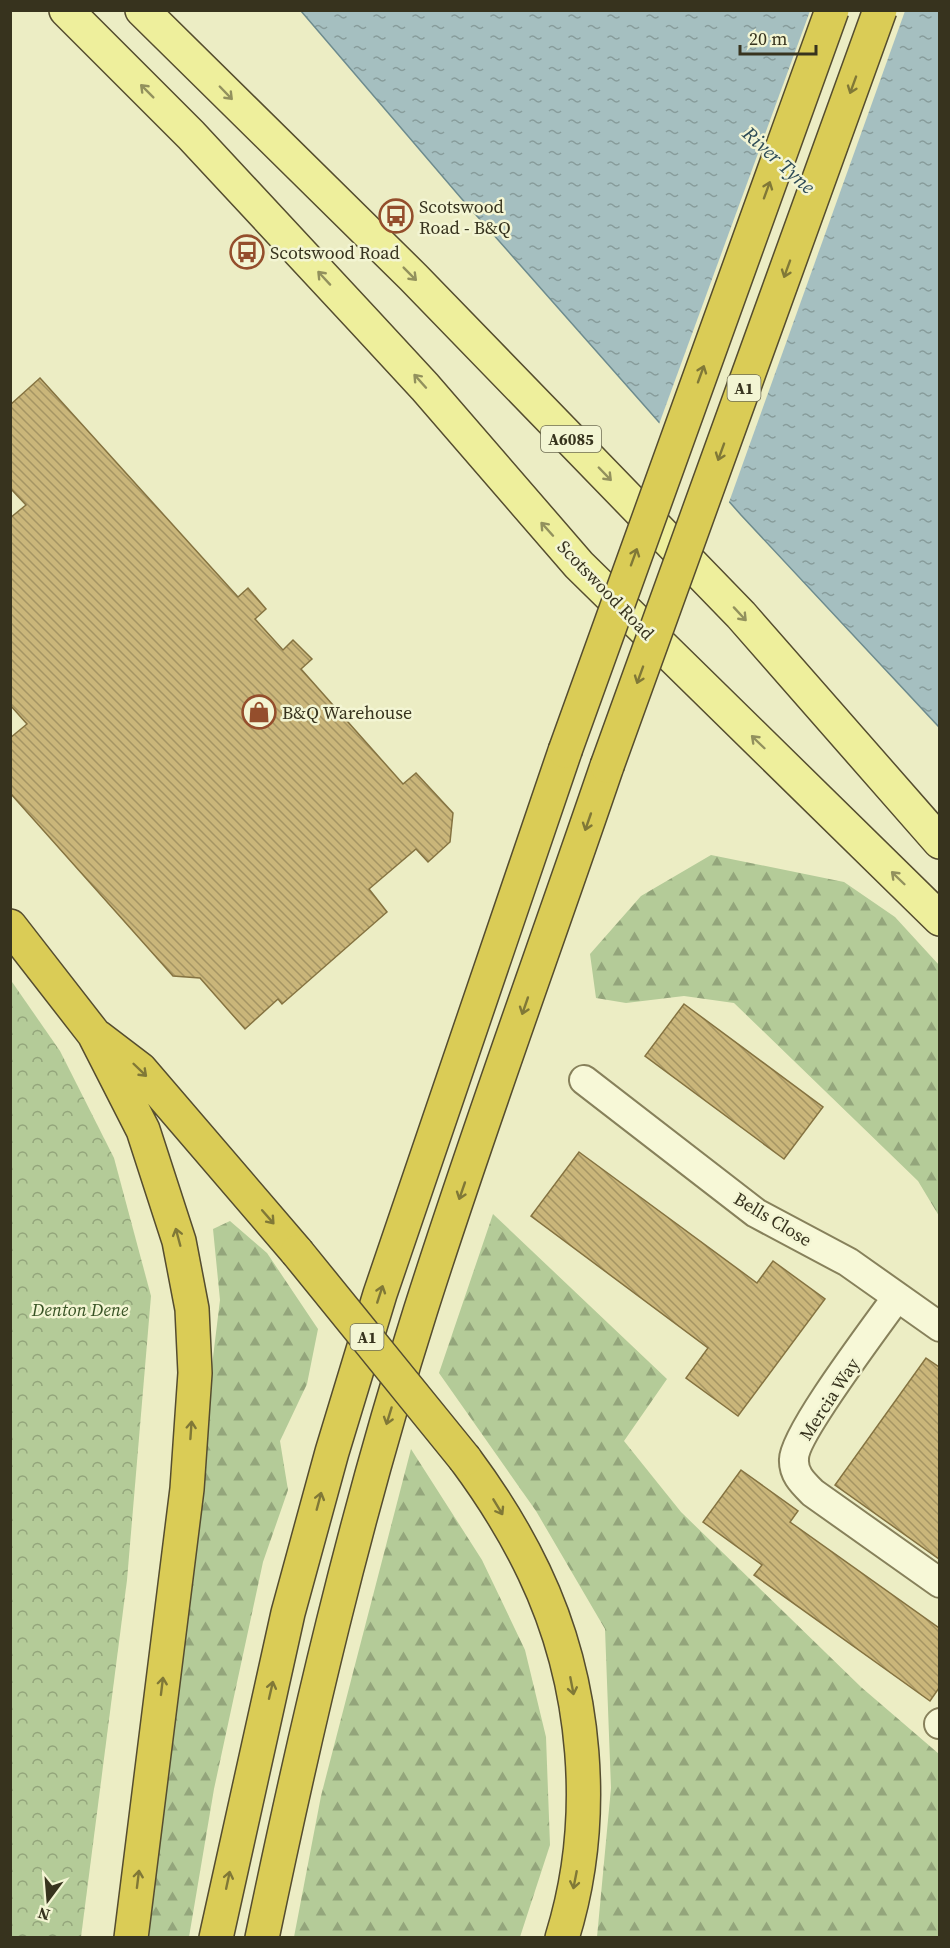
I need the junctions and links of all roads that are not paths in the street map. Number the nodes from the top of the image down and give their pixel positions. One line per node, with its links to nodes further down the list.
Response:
1 (66, 10): 6 (main road, Scotswood Road, one-way to 1)
2 (142, 10): 5 (main road, A6085, one-way to 5)
3 (832, 10): 14 (highway, A1, one-way to 3, bridge)
4 (880, 10): 15 (highway, A1, one-way to 15, bridge)
5 (939, 842)
6 (939, 919)
7 (10, 926): 8 (highway, A1)
8 (94, 1034): 13 (highway, A1, one-way to 8); 16 (highway, A1, one-way to 16, bridge)
9 (584, 1080): 10 (street, Bells Close)
10 (897, 1297): 11 (street, Bells Close); 12 (street, Mercia Way)
11 (939, 1328)
12 (939, 1583)
13 (130, 1938)
14 (216, 1938)
15 (262, 1938)
16 (562, 1938)

